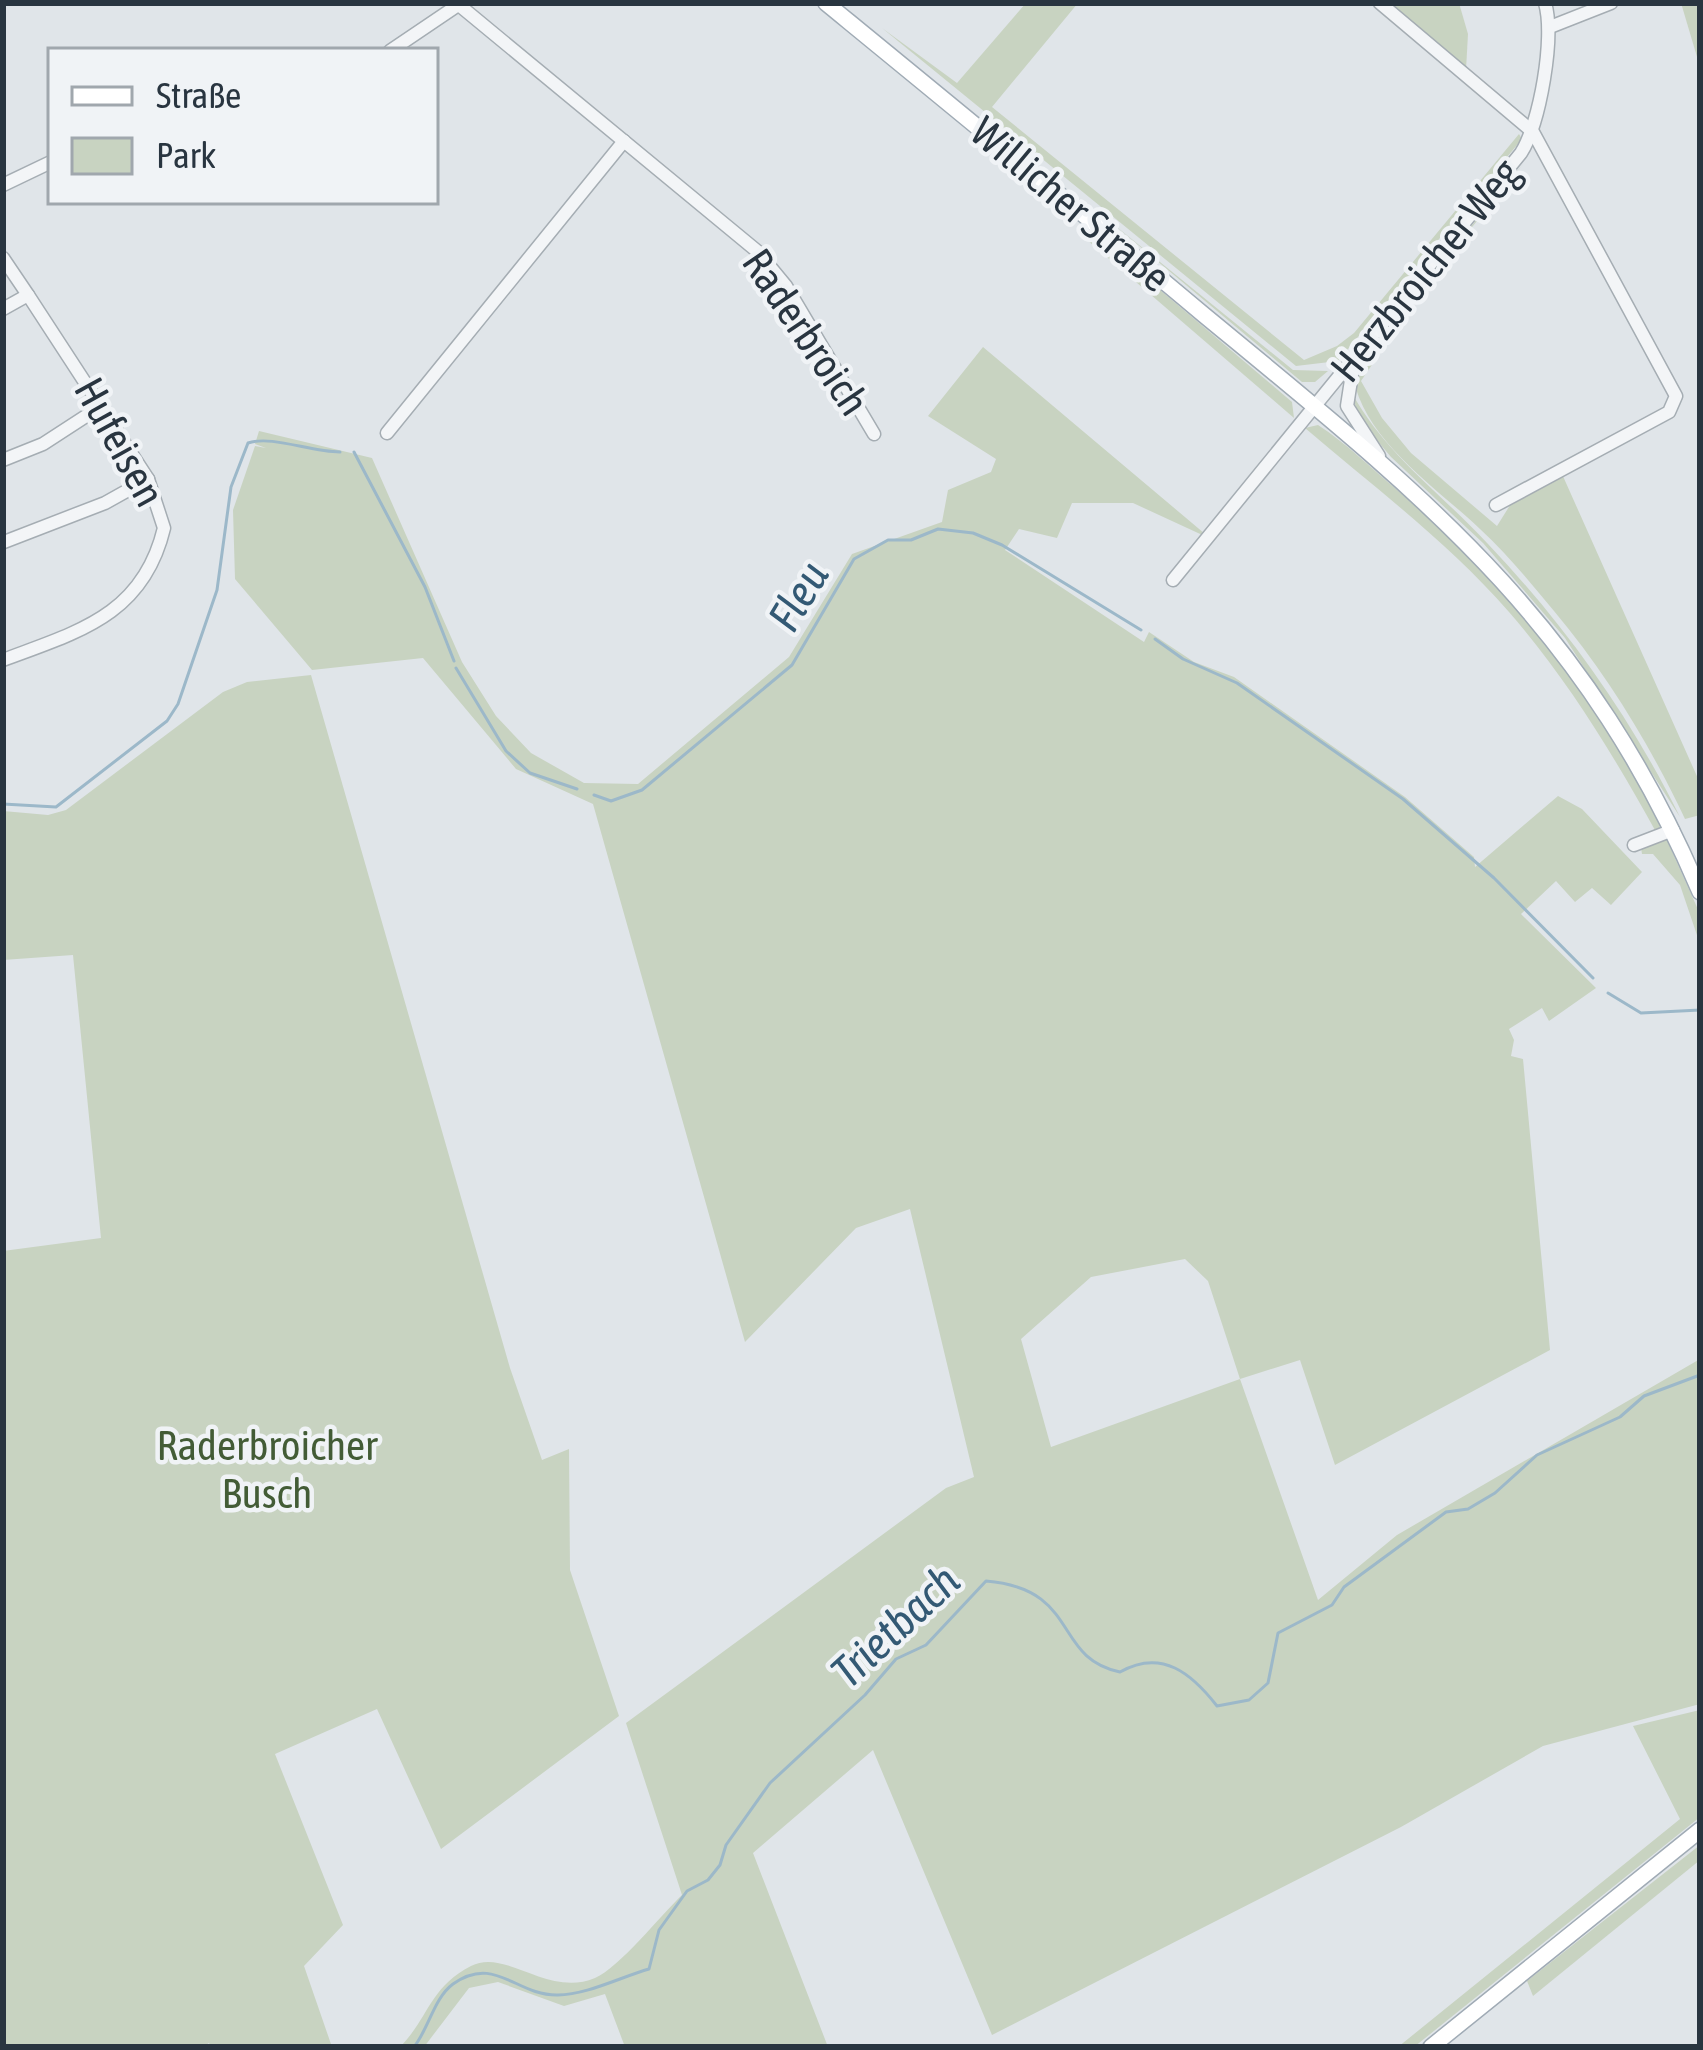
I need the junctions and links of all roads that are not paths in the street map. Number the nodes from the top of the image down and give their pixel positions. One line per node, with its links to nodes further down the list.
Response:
1 (826, 3): 17 (main road, Willicher Straße)
2 (1380, 3): 8 (street, Herzbroicher Weg)
3 (1545, 3): 6 (street, Herzbroicher Weg)
4 (1611, 3): 6 (street)
5 (460, 4): 7 (street, Raderbroich); 9 (street, Raderbroich)
6 (1550, 27): 8 (street, Herzbroicher Weg)
7 (394, 48)
8 (1533, 132): 15 (street, Herzbroicher Weg); 23 (street, Herzbroicher Weg)
9 (624, 142): 18 (street); 19 (street, Raderbroich)
10 (48, 163): 11 (street)
11 (3, 185)
12 (3, 258): 13 (street, Hufeisen)
13 (28, 295): 14 (street); 16 (street, Hufeisen)
14 (3, 309)
15 (1356, 355): 17 (street, Herzbroicher Weg); 21 (street)
16 (104, 405): 20 (street); 22 (street, Hufeisen)
17 (1316, 406): 21 (main road, Willicher Straße); 25 (street)
18 (387, 433)
19 (874, 434)
20 (3, 460)
21 (1385, 465): 27 (main road, Willicher Straße)
22 (148, 479): 24 (street); 26 (street, Hufeisen)
23 (1496, 505)
24 (4, 542)
25 (1173, 580)
26 (3, 660)
27 (1672, 830): 28 (street); 29 (main road, Willicher Straße)
28 (1634, 845)
29 (1700, 892)
30 (1700, 1829): 31 (main road)
31 (1431, 2047)

